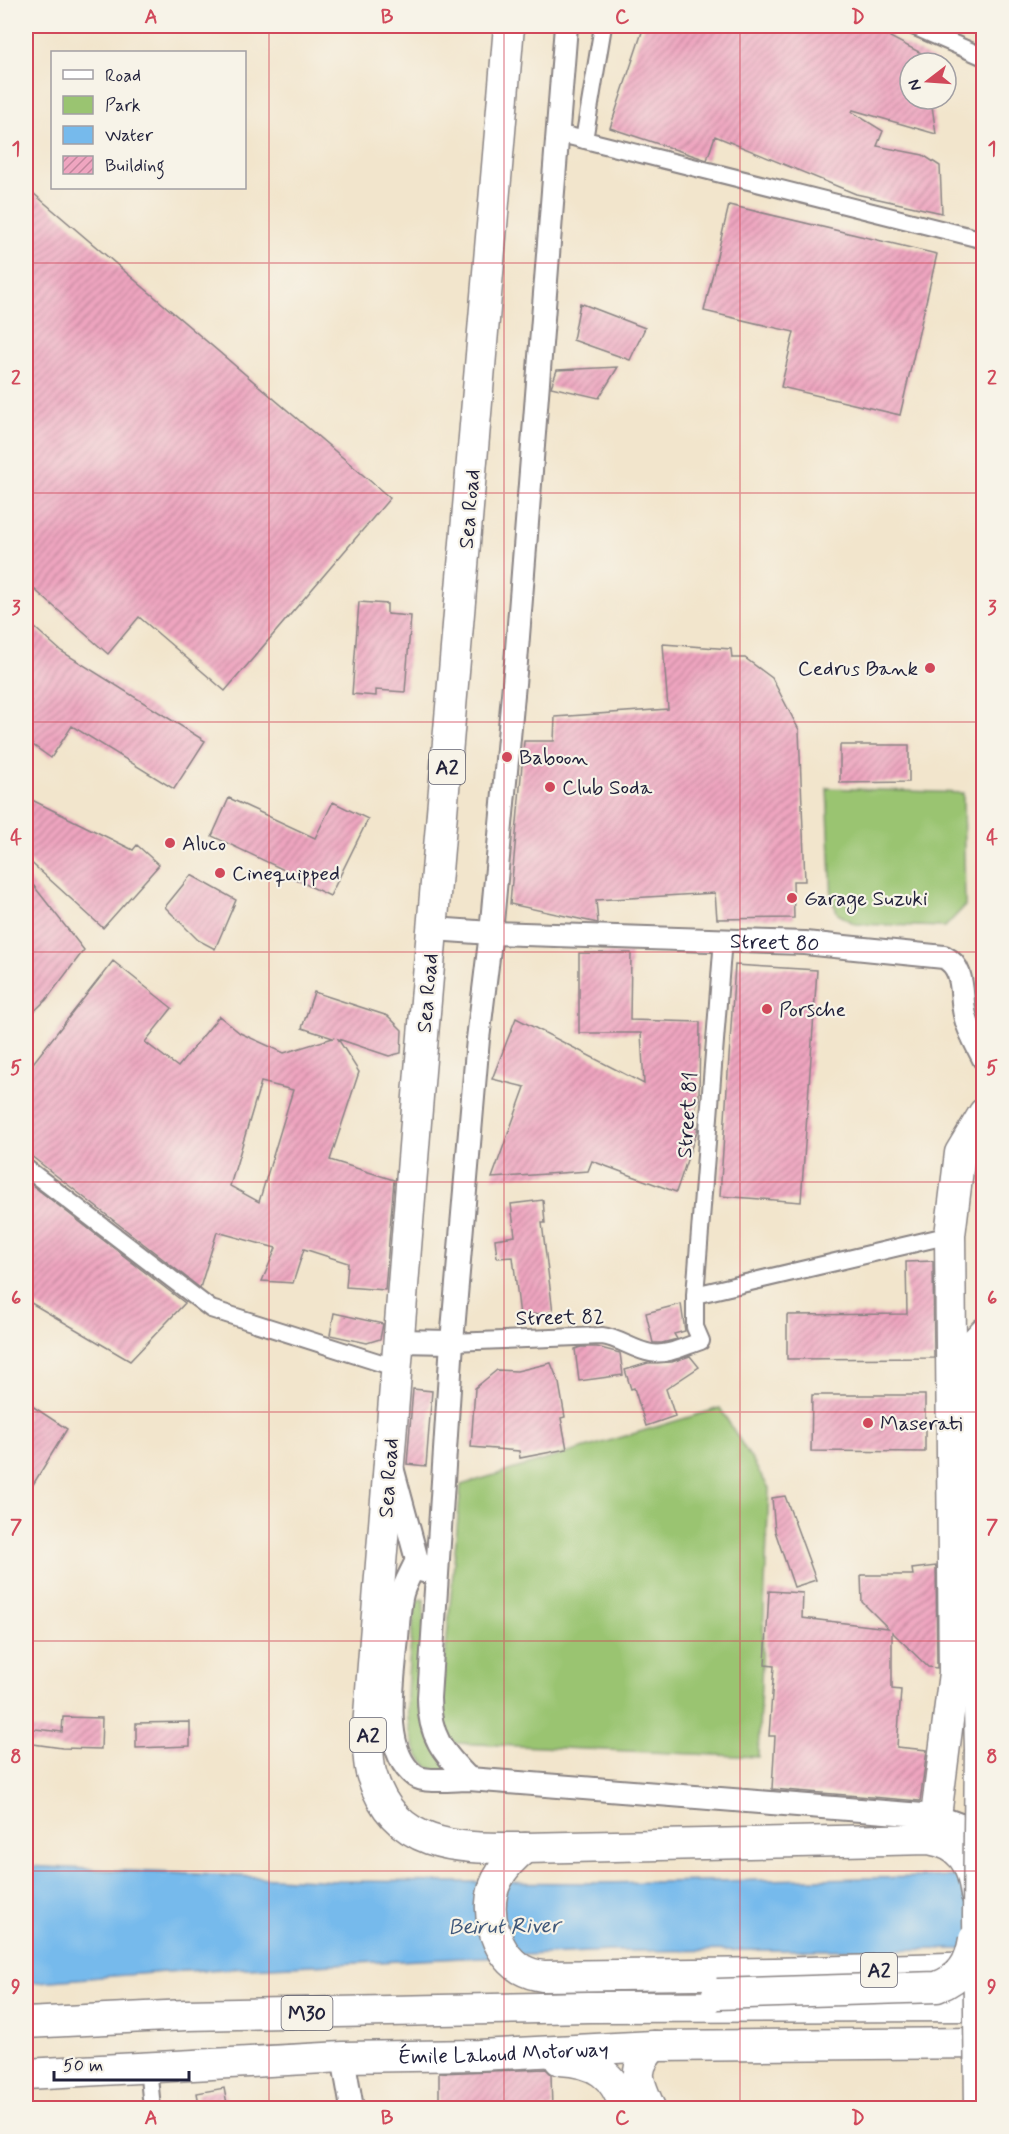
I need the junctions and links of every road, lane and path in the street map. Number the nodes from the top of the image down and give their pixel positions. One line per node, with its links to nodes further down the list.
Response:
1 (509, 26): 9 (highway, Sea Road / A2)
2 (566, 26): 6 (street)
3 (603, 26): 7 (street)
4 (913, 26): 5 (street)
5 (984, 57)
6 (557, 134): 7 (street); 10 (street)
7 (584, 140): 8 (street)
8 (984, 240)
9 (433, 929): 10 (street, Street 80); 20 (highway, Sea Road / A2)
10 (491, 933): 11 (street, Street 80); 19 (street)
11 (723, 939): 12 (street, Street 80); 16 (street, Street 81)
12 (984, 1059)
13 (984, 1113): 15 (highway)
14 (26, 1168): 20 (street)
15 (950, 1235): 16 (street); 26 (highway)
16 (695, 1295): 18 (street, Street 81)
17 (984, 1334): 31 (highway, bridge)
18 (701, 1341): 19 (street, Street 82)
19 (452, 1342): 20 (street); 23 (street)
20 (397, 1355): 21 (highway, Sea Road / A2)
21 (389, 1458): 22 (street); 28 (highway, Sea Road / A2)
22 (417, 1560): 23 (street); 24 (street)
23 (437, 1596): 24 (street)
24 (469, 1779): 26 (street)
25 (984, 1808): 26 (street)
26 (938, 1816): 27 (street)
27 (984, 1826)
28 (469, 1848): 29 (highway, Sea Road / A2); 30 (highway)
29 (525, 1848): 30 (highway, A2); 31 (highway, Sea Road, bridge)
30 (496, 1882): 32 (highway, A2)
31 (978, 1915): 34 (highway, bridge); 46 (highway, bridge)
32 (984, 1967)
33 (984, 2006): 34 (highway, Émile Lahoud Motorway / M30)
34 (589, 2007): 35 (highway, Émile Lahoud Motorway / M30)
35 (26, 2023)
36 (984, 2043): 37 (highway, Émile Lahoud Motorway / M30)
37 (654, 2046): 38 (highway, Émile Lahoud Motorway / M30); 45 (highway)
38 (479, 2055): 39 (highway, Émile Lahoud Motorway / M30); 44 (highway)
39 (343, 2058): 40 (highway, Émile Lahoud Motorway / M30); 43 (street)
40 (148, 2067): 41 (highway, Émile Lahoud Motorway / M30); 42 (street)
41 (26, 2074)
42 (152, 2109)
43 (352, 2109)
44 (625, 2109)
45 (650, 2109)
46 (980, 2109)

